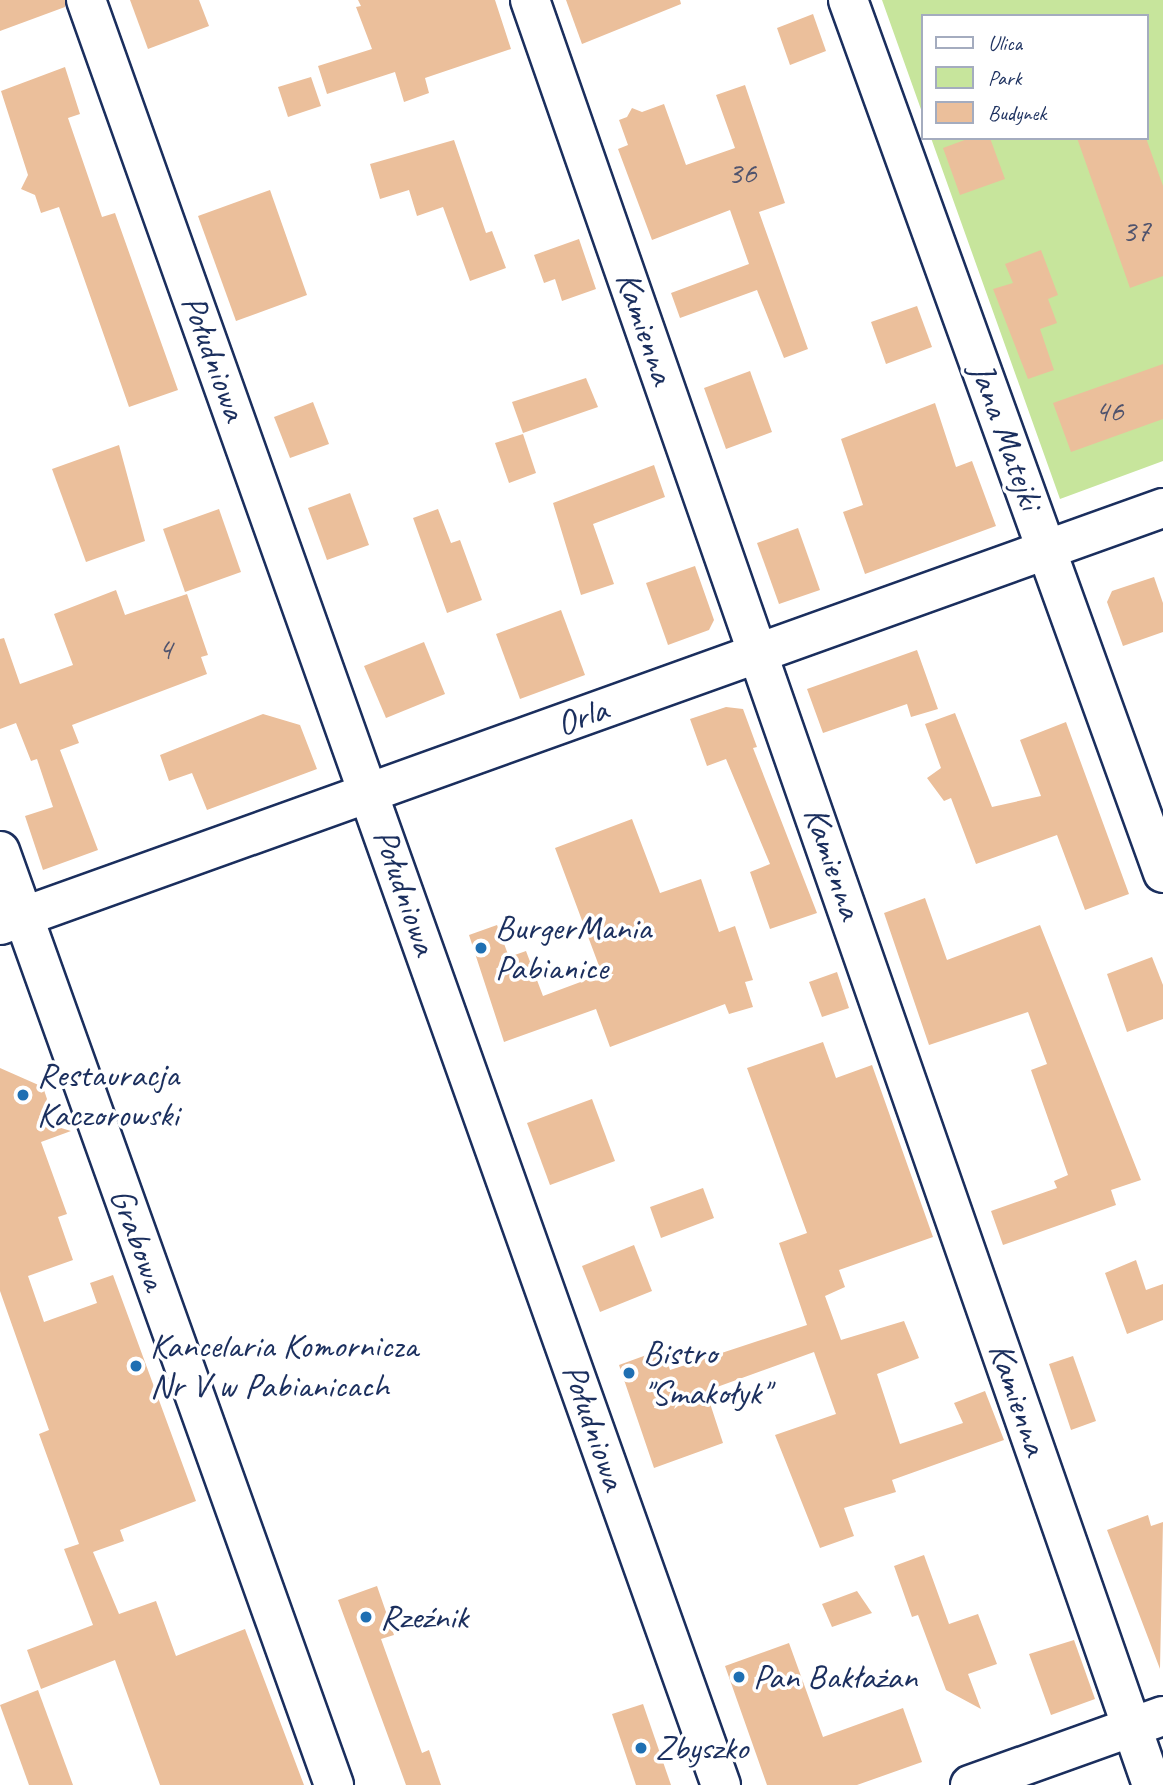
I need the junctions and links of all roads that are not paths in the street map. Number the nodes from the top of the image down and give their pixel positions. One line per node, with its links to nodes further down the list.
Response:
1 (86, 0): 7 (street, Południowa)
2 (530, 0): 6 (street, Kamienna)
3 (848, 0): 5 (street, Jana Matejki)
4 (1163, 508): 5 (street, Orla)
5 (1048, 551): 6 (street, Orla); 9 (street, Jana Matejki)
6 (760, 652): 7 (street, Orla); 11 (street, Kamienna)
7 (370, 794): 10 (street, Orla); 13 (street, Południowa)
8 (0, 851): 10 (street, Grabowa)
9 (1163, 873)
10 (12, 921): 12 (street, Grabowa)
11 (1147, 1722): 14 (street); 15 (street, Kamienna)
12 (334, 1785)
13 (721, 1785)
14 (970, 1785)
15 (1152, 1785)

